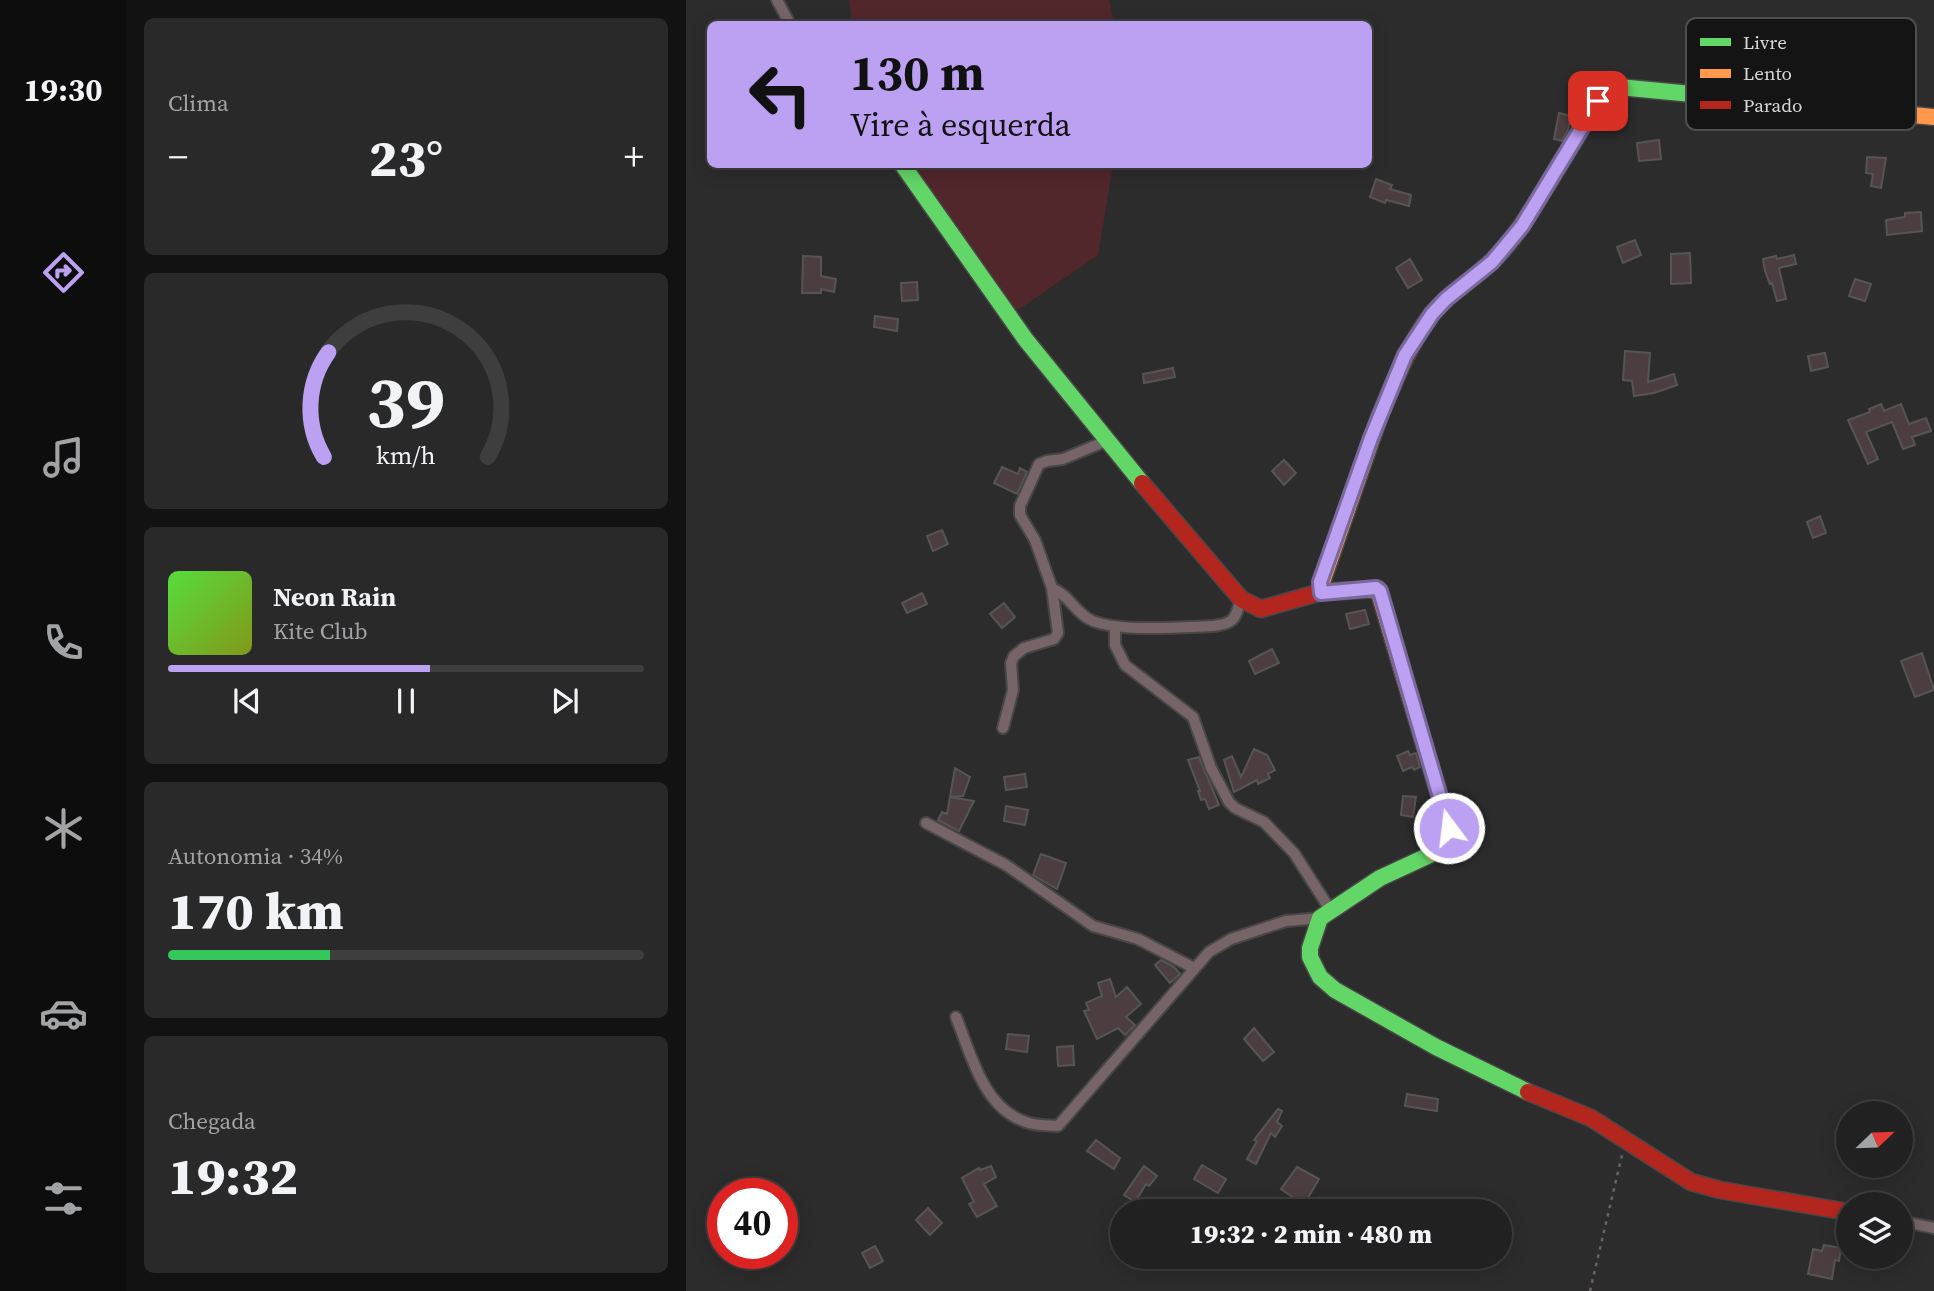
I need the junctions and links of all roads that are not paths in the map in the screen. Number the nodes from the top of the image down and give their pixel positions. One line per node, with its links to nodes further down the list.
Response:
1 (777, 0): 2 (street)
2 (788, 21)
3 (1686, 93): 9 (street)
4 (1916, 115): 5 (street)
5 (1934, 117)
6 (905, 168): 7 (street)
7 (1106, 441): 8 (street); 10 (street)
8 (1052, 588): 11 (street); 12 (street)
9 (1321, 593): 10 (street); 14 (street)
10 (1241, 600): 11 (street)
11 (1115, 627): 14 (street)
12 (1003, 728)
13 (926, 823): 15 (street)
14 (1326, 915): 15 (street); 17 (street)
15 (1194, 968): 16 (street)
16 (956, 1017)
17 (1836, 1210)
18 (1913, 1224): 19 (street)
19 (1934, 1228)

